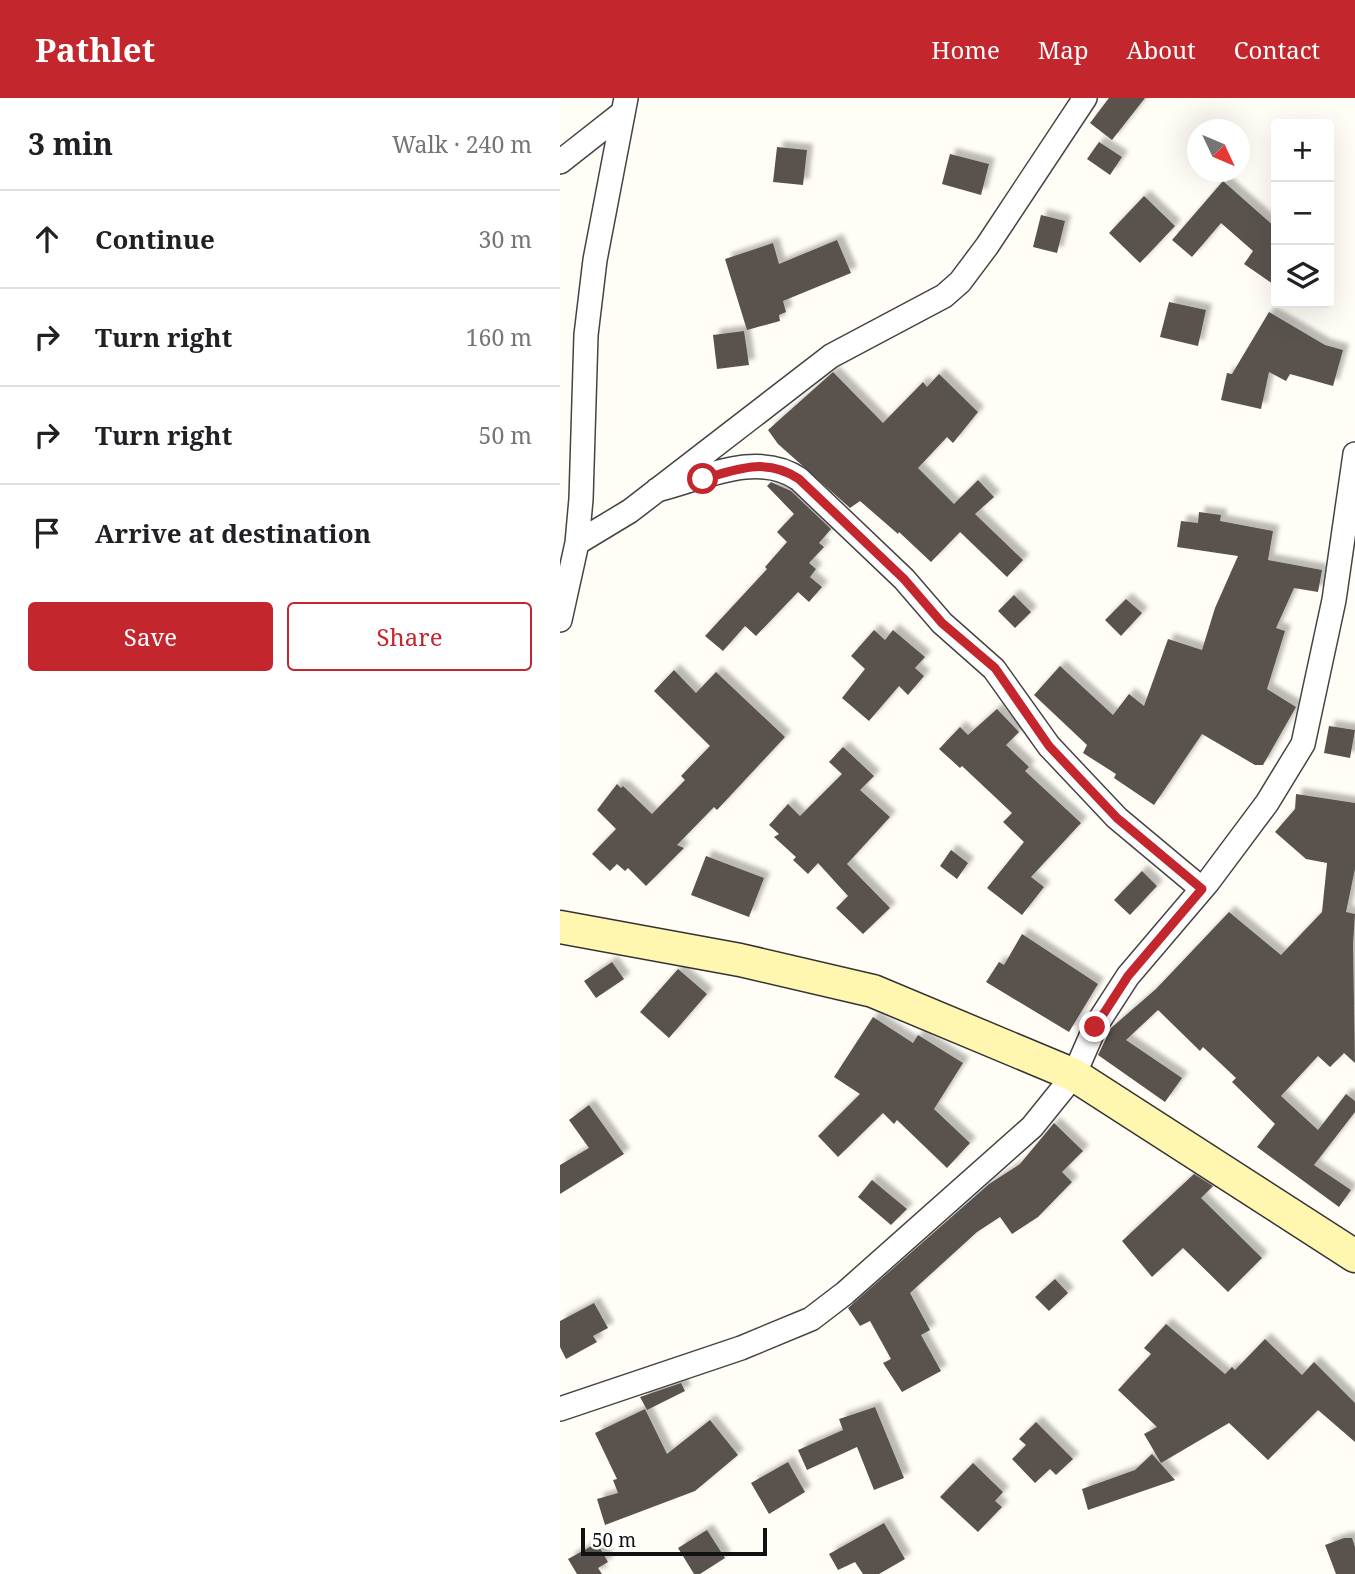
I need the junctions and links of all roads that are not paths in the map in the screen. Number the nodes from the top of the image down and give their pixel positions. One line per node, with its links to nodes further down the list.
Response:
1 (1085, 98): 5 (street)
2 (624, 106): 3 (street); 6 (street)
3 (560, 162)
4 (1355, 454): 8 (street)
5 (657, 490): 6 (street); 8 (street)
6 (577, 543): 7 (street)
7 (560, 620)
8 (1202, 889): 10 (street)
9 (560, 928): 10 (street)
10 (1074, 1076): 11 (street); 12 (street)
11 (1355, 1256)
12 (560, 1409)

